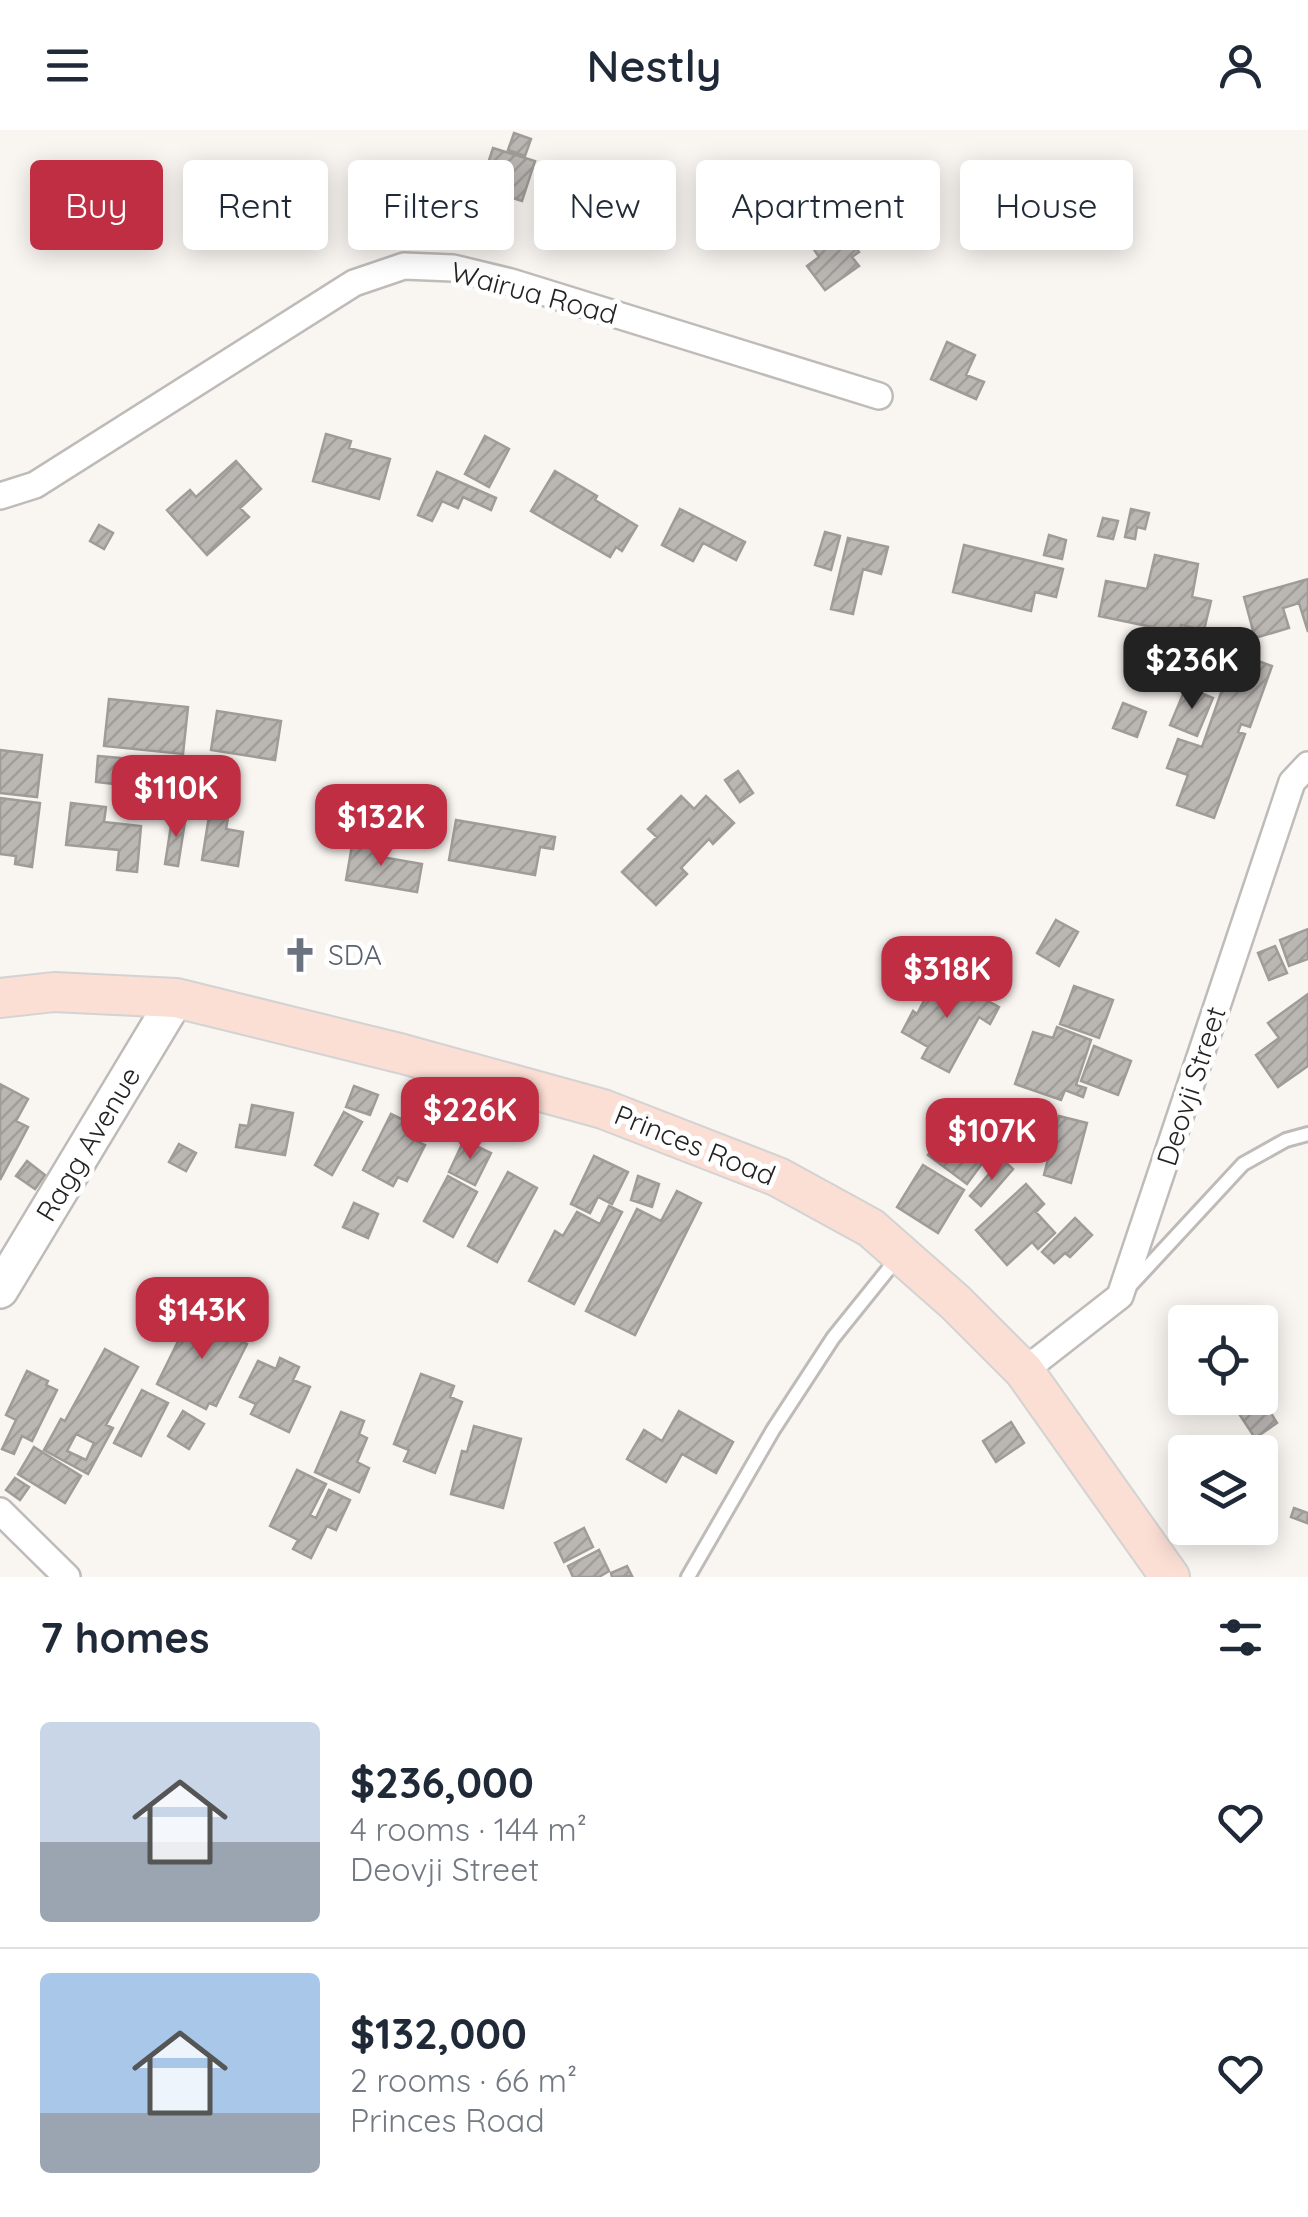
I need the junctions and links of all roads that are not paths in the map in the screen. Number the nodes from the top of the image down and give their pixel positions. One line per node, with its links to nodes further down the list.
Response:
1 (879, 396): 2 (street, Wairua Road)
2 (0, 496)
3 (1308, 765): 9 (street, Deovji Street)
4 (0, 998): 5 (main road, Princes Road)
5 (176, 998): 7 (main road, Princes Road); 8 (main road, Ragg Avenue)
6 (1308, 1134): 9 (lane)
7 (901, 1254): 10 (main road, Princes Road); 13 (lane)
8 (0, 1290)
9 (1120, 1296): 10 (street)
10 (1024, 1371): 14 (main road, Princes Road)
11 (0, 1511): 12 (street)
12 (67, 1577)
13 (688, 1577)
14 (1170, 1577)

